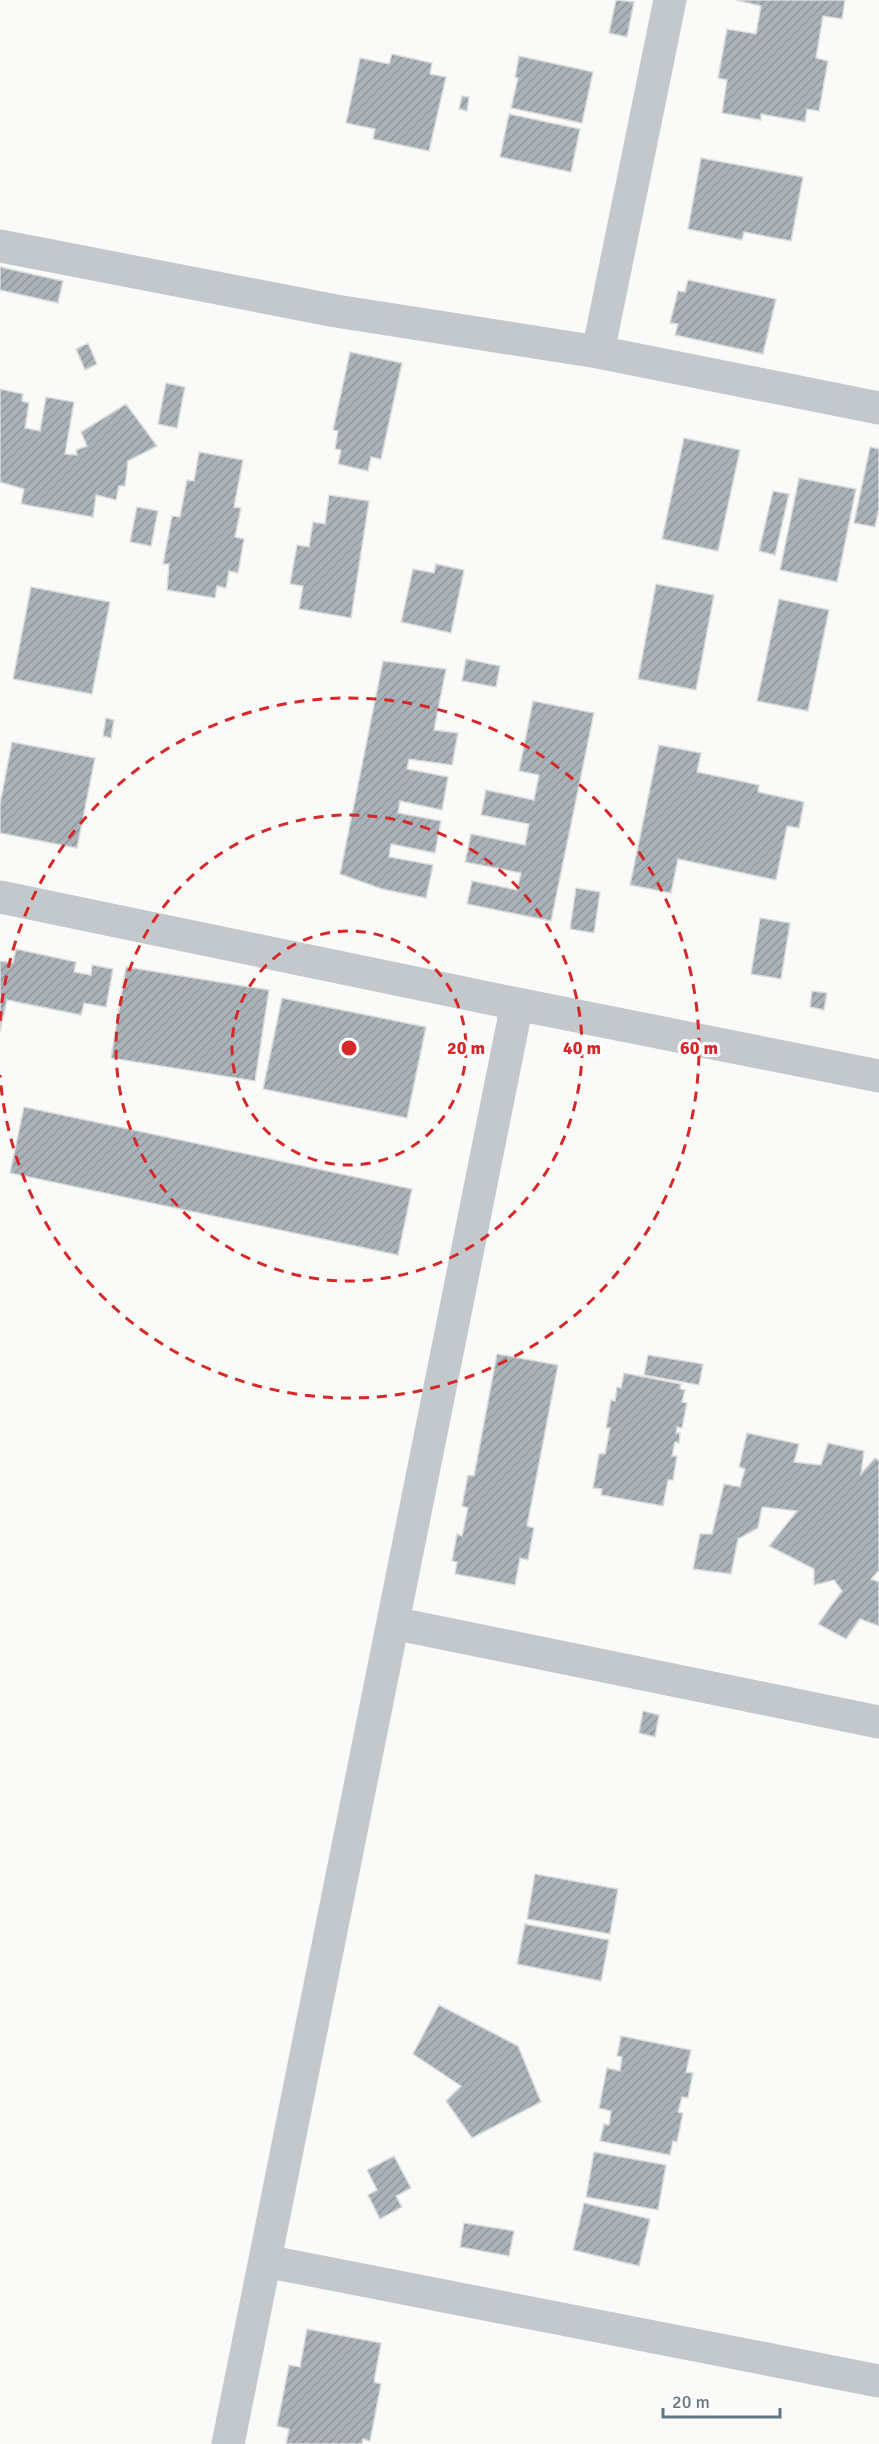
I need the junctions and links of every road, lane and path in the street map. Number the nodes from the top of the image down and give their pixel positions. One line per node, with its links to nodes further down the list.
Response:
1 (670, 0): 3 (street)
2 (0, 246): 3 (street)
3 (598, 352): 4 (street)
4 (879, 408)
5 (0, 897): 6 (street)
6 (516, 1004): 7 (street); 8 (street)
7 (879, 1076)
8 (393, 1623): 9 (street); 10 (street)
9 (879, 1722)
10 (265, 2261): 11 (street); 12 (street)
11 (879, 2381)
12 (228, 2444)

